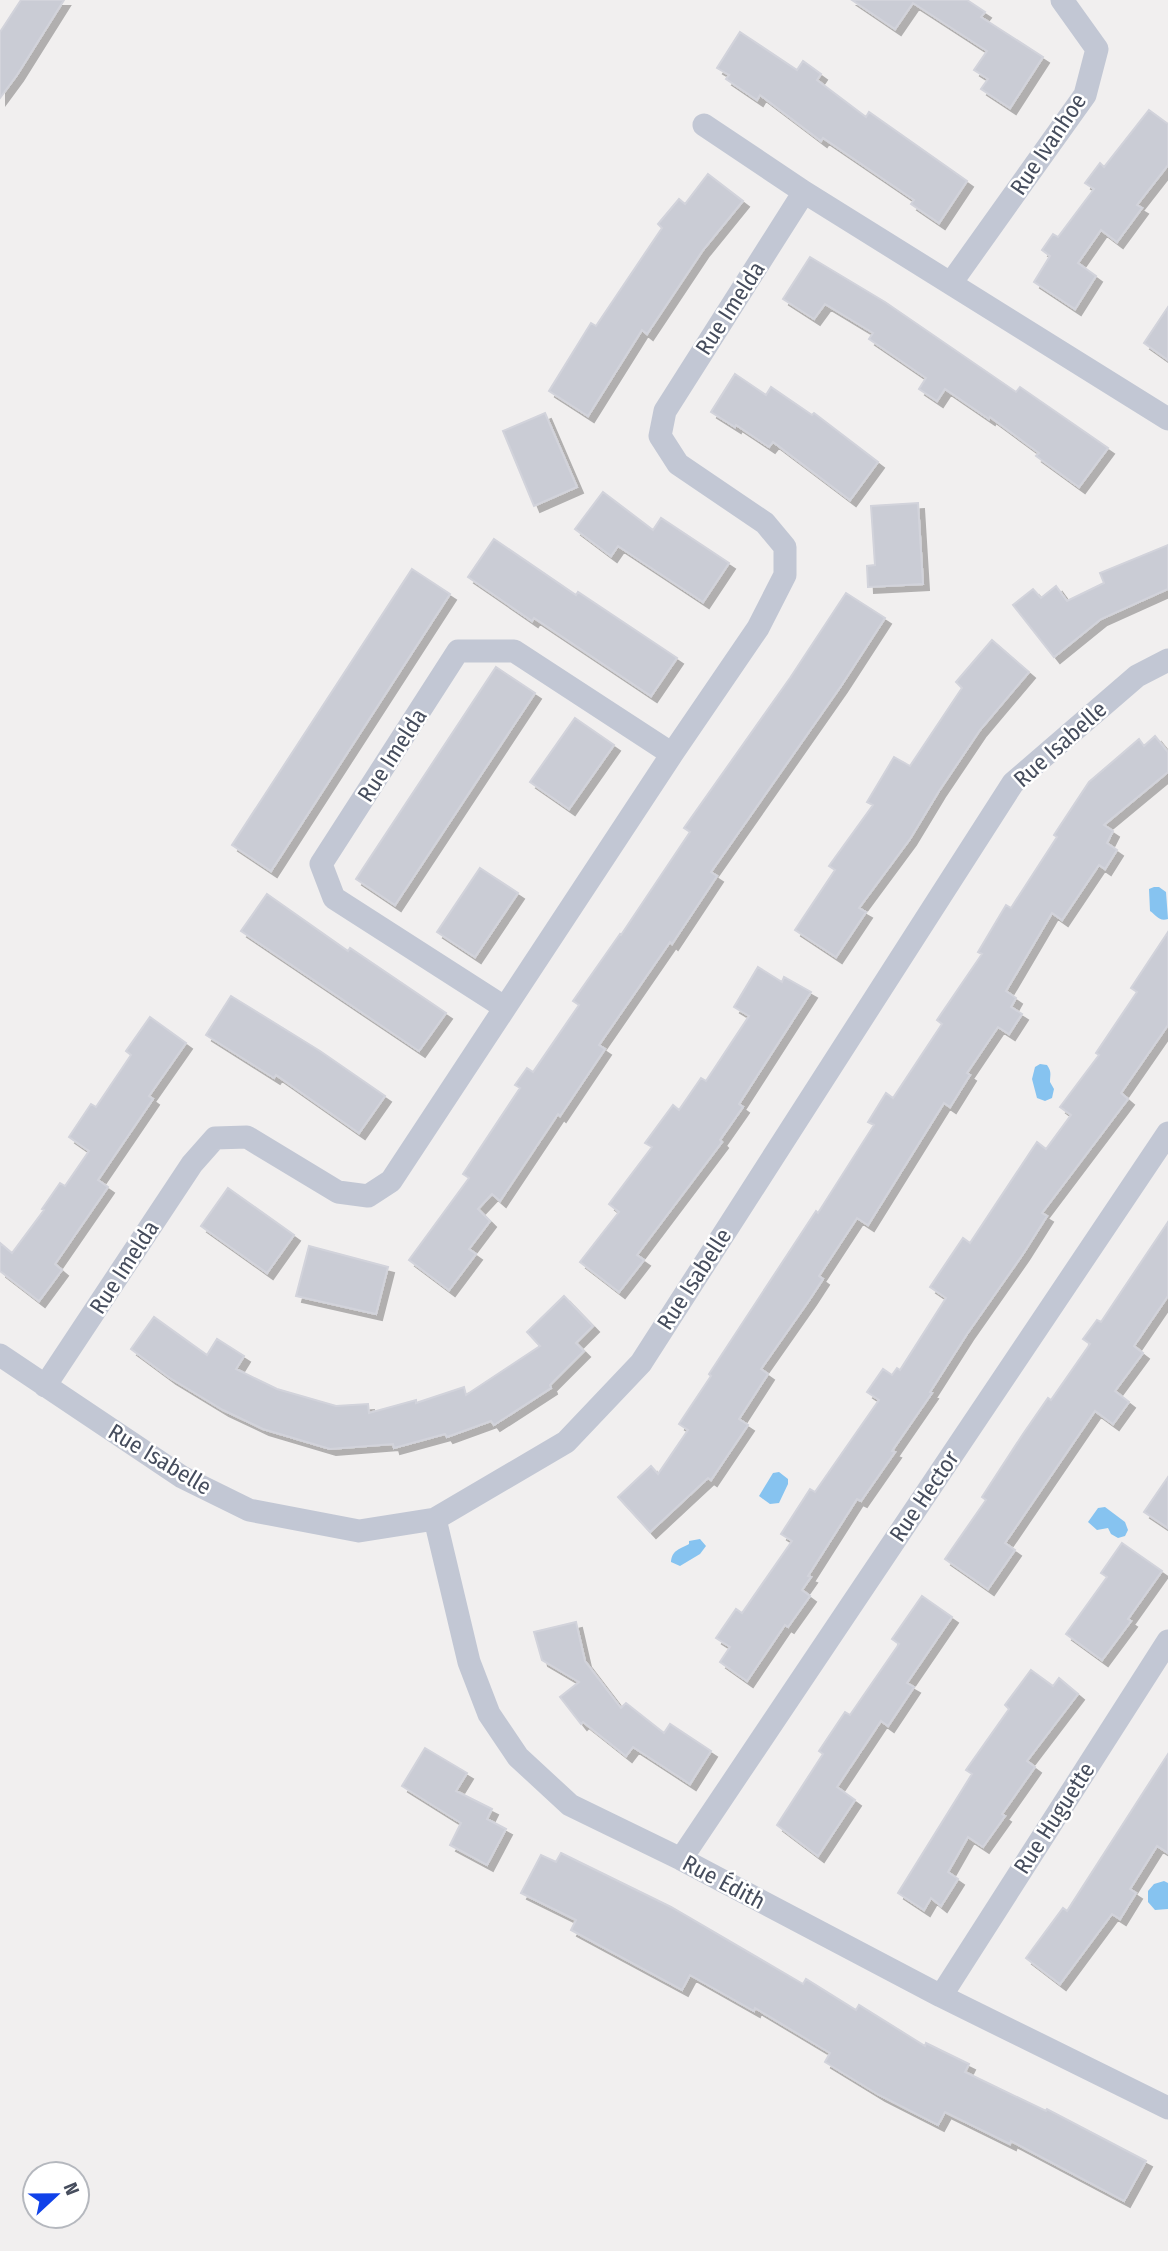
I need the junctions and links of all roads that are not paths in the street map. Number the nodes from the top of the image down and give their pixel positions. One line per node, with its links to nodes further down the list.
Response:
1 (1062, 0): 4 (street, Rue Ivanhoe)
2 (704, 125): 3 (street)
3 (804, 192): 4 (street); 7 (street, Rue Imelda)
4 (951, 283): 5 (street)
5 (1168, 419)
6 (1168, 660): 12 (street, Rue Isabelle)
7 (672, 754): 8 (street, Rue Imelda); 8 (street, Rue Imelda)
8 (504, 1007): 11 (street, Rue Imelda)
9 (1168, 1133): 14 (street, Rue Hector)
10 (0, 1355): 11 (street, Rue Isabelle)
11 (45, 1386): 12 (street, Rue Isabelle)
12 (435, 1519): 14 (street, Rue Édith)
13 (1168, 1641): 15 (street, Rue Huguette)
14 (681, 1859): 15 (street, Rue Édith)
15 (941, 1996): 16 (street, Rue Édith)
16 (1168, 2108)

